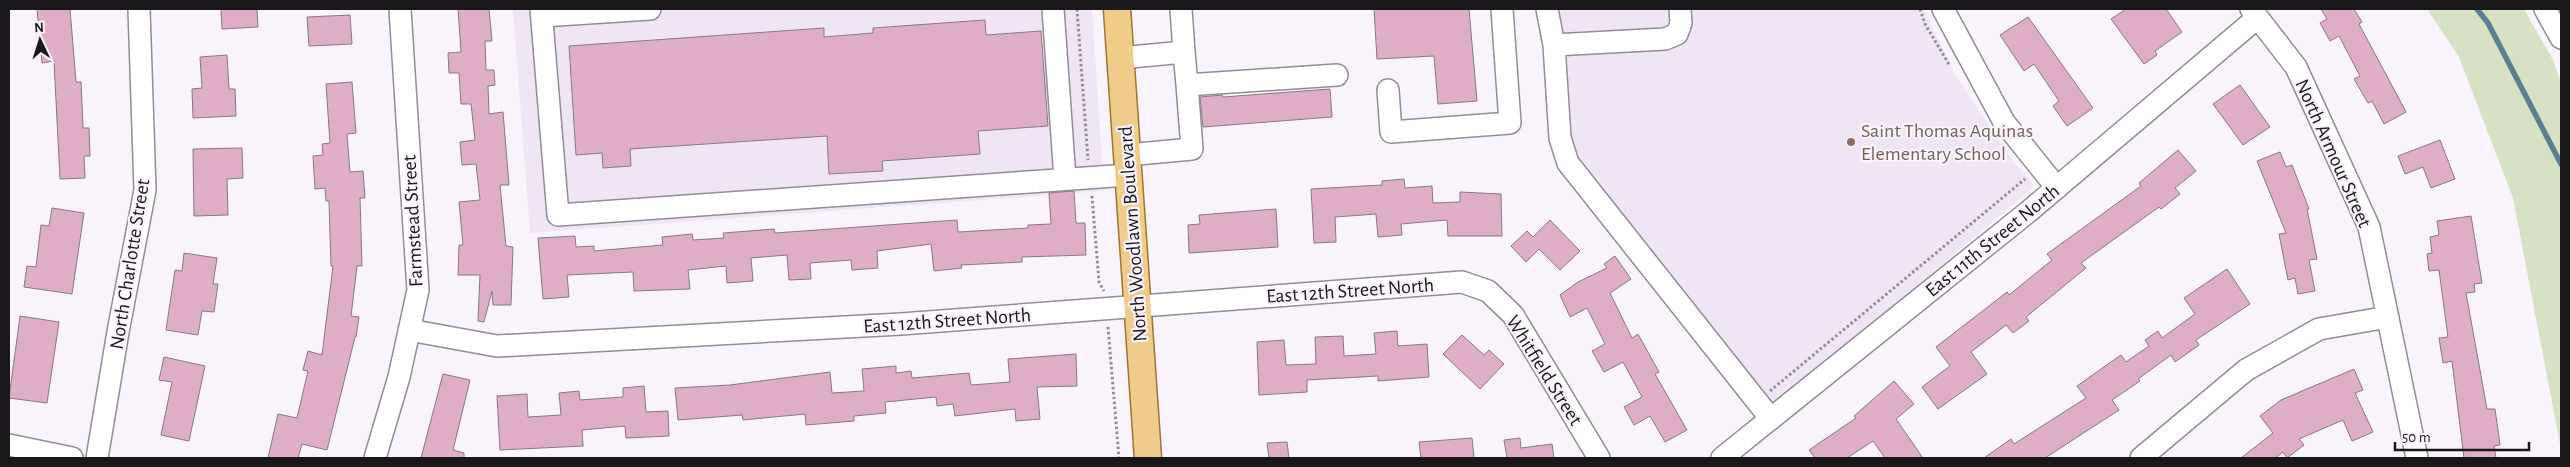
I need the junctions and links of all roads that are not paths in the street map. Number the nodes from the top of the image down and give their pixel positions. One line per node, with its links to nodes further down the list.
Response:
1 (139, 9): 31 (street, North Charlotte Street)
2 (400, 9): 27 (street, Farmstead Street)
3 (650, 9): 12 (street)
4 (1053, 9): 22 (street)
5 (1117, 9): 17 (main road, North Woodlawn Boulevard)
6 (1181, 9): 16 (street)
7 (1502, 9): 20 (street)
8 (1546, 9): 15 (street)
9 (1680, 9): 15 (street)
10 (1943, 9): 23 (street)
11 (2545, 9): 14 (street)
12 (542, 12): 22 (street)
13 (2254, 13): 23 (street, East 11th Street North); 26 (street, North Armour Street)
14 (2561, 38)
15 (1554, 45): 28 (street)
16 (1184, 52): 17 (street); 19 (street)
17 (1120, 58): 21 (main road, North Woodlawn Boulevard)
18 (1337, 75): 19 (street)
19 (1186, 85): 21 (street)
20 (1388, 90)
21 (1127, 165): 22 (street); 25 (main road, North Woodlawn Boulevard)
22 (1066, 179)
23 (2057, 188): 28 (street, East 11th Street North)
24 (1483, 289): 25 (street, East 12th Street North); 34 (street, Whitfield Street)
25 (1137, 306): 27 (street, East 12th Street North); 33 (main road, North Woodlawn Boulevard)
26 (2388, 317): 36 (street); 37 (street, North Armour Street)
27 (409, 330): 32 (street, Farmstead Street)
28 (1771, 418): 35 (street, East 11th Street North)
29 (9, 445): 30 (street)
30 (72, 458)
31 (98, 458)
32 (375, 458)
33 (1148, 458)
34 (1599, 458)
35 (1722, 458)
36 (2141, 458)
37 (2417, 458)

